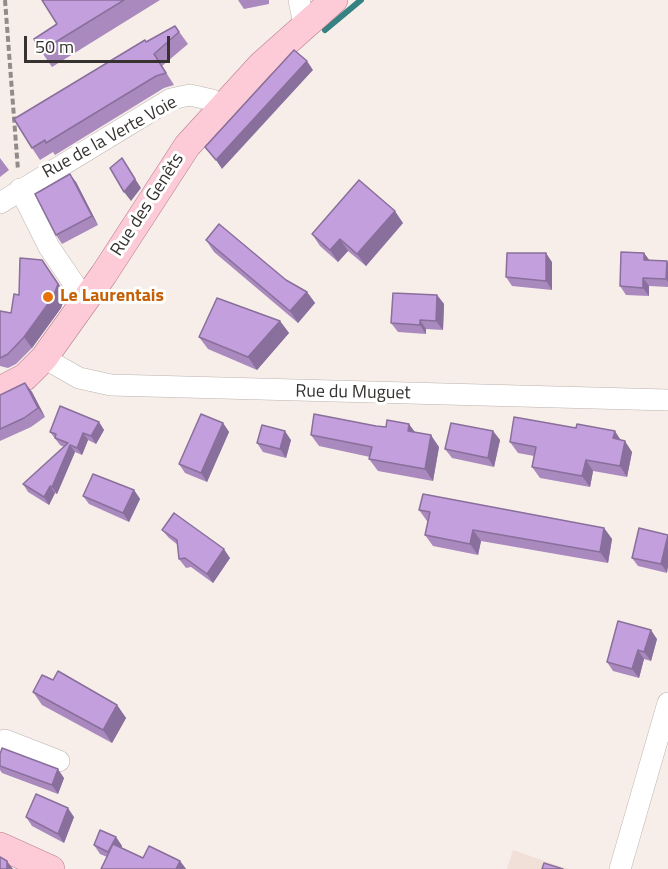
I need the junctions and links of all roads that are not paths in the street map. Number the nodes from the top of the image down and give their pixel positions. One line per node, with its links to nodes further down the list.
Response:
1 (334, 0): 2 (main road, Rue des Genêts)
2 (302, 12): 3 (main road, Rue des Genêts)
3 (224, 107): 4 (street, Rue de la Verte Voie); 6 (main road, Rue des Genêts)
4 (20, 189): 5 (street, Rue de la Verte Voie); 6 (street)
5 (0, 203)
6 (85, 300): 7 (main road, Rue des Genêts)
7 (44, 358): 8 (main road, Rue des Genêts); 9 (street, Rue du Muguet)
8 (0, 390)
9 (668, 400)
10 (668, 704): 15 (street)
11 (0, 742): 12 (street)
12 (59, 761)
13 (0, 846): 14 (main road)
14 (51, 869)
15 (620, 869)

